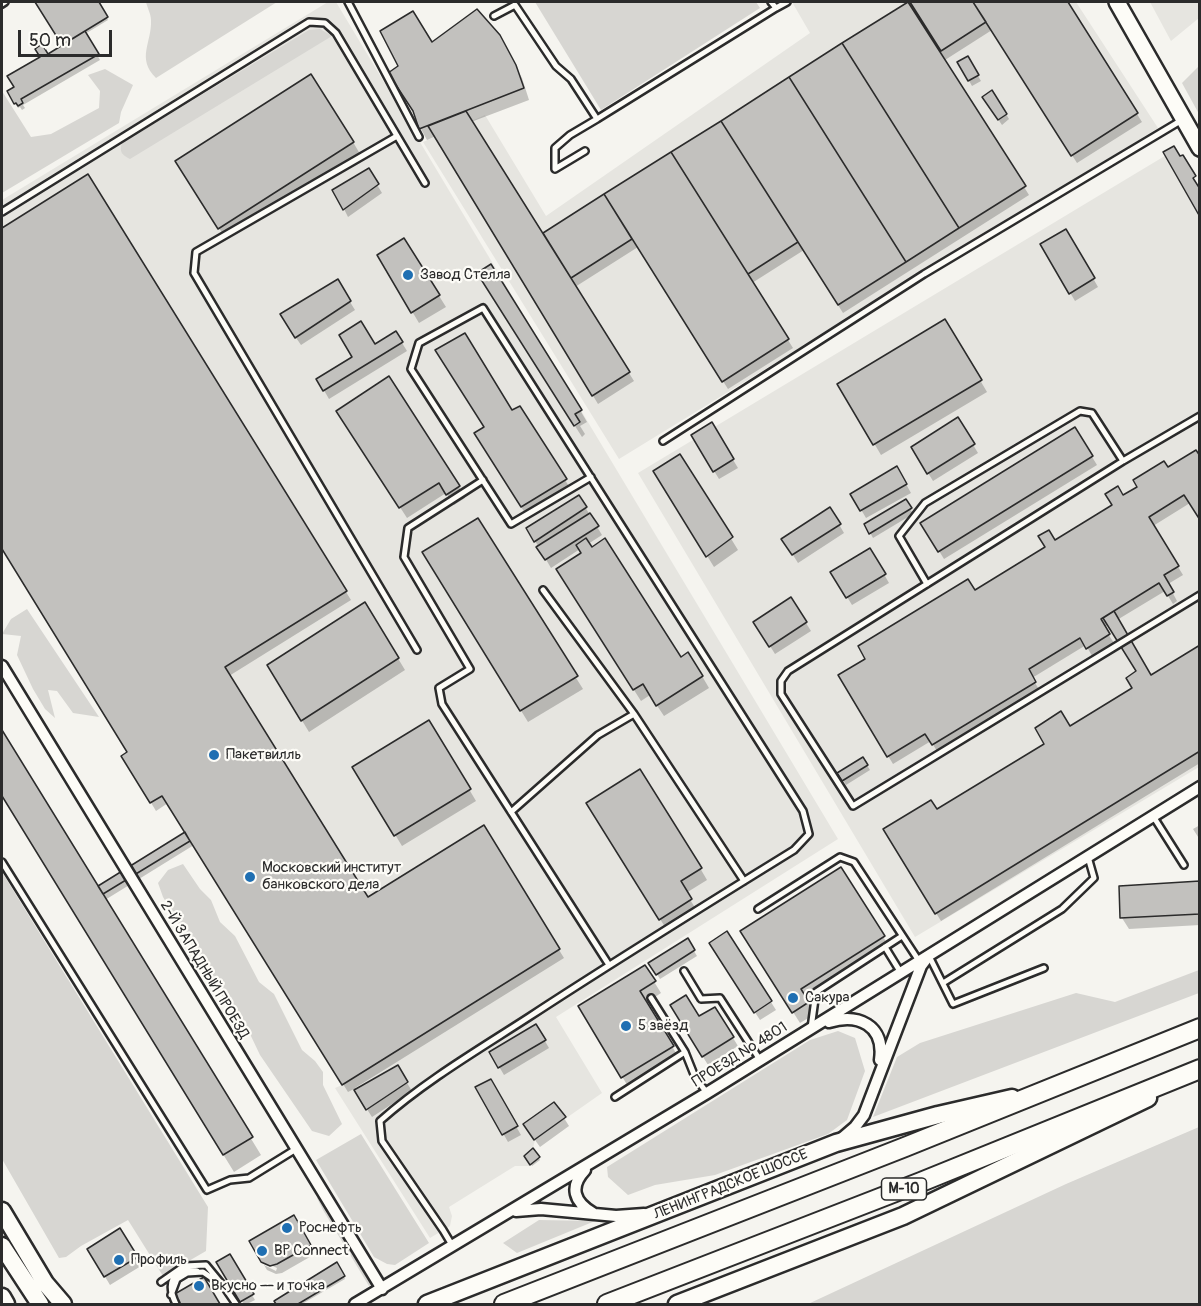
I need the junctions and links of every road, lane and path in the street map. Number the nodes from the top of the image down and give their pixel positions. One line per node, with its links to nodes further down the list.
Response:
1 (348, 2): 10 (lane)
2 (771, 2): 5 (lane)
3 (787, 2): 5 (lane)
4 (1117, 2): 8 (street)
5 (776, 8): 7 (lane)
6 (495, 16): 7 (lane)
7 (597, 119): 12 (lane)
8 (1183, 119): 11 (street); 16 (lane)
9 (397, 136): 13 (lane); 14 (lane); 23 (lane)
10 (419, 137)
11 (1200, 148)
12 (585, 151)
13 (425, 183)
14 (2, 212)
15 (1200, 416): 17 (lane)
16 (663, 441)
17 (1123, 460): 20 (lane); 20 (lane)
18 (591, 477): 19 (lane); 19 (lane); 32 (lane)
19 (483, 480): 27 (lane)
20 (927, 584): 22 (lane)
21 (543, 590): 25 (lane)
22 (1200, 595)
23 (417, 650)
24 (2, 666): 53 (street, 2-Й ЗАПАДНЫЙ ПРОЕЗД)
25 (634, 714): 27 (lane); 32 (lane)
26 (1200, 787): 28 (street, ПРОЕЗД № 4801)
27 (511, 812): 37 (lane)
28 (1154, 816): 29 (street, ПРОЕЗД № 4801); 31 (lane)
29 (1088, 856): 36 (street, ПРОЕЗД № 4801); 41 (lane)
30 (2, 862): 53 (lane)
31 (1184, 865)
32 (744, 881): 37 (lane)
33 (758, 909): 34 (lane)
34 (902, 936): 35 (lane); 36 (lane)
35 (885, 947): 40 (lane); 43 (lane)
36 (924, 958): 40 (street, ПРОЕЗД № 4801); 41 (lane); 48 (street)
37 (609, 965): 60 (lane)
38 (1044, 968): 41 (lane)
39 (684, 971): 46 (lane)
40 (901, 973): 43 (street, ПРОЕЗД № 4801)
41 (943, 983)
42 (651, 999): 45 (lane)
43 (811, 1028): 46 (street, ПРОЕЗД № 4801); 48 (street)
44 (1200, 1028): 49 (highway, ЛЕНИНГРАДСКОЕ ШОССЕ / М-10)
45 (685, 1052): 50 (lane); 51 (lane)
46 (760, 1060): 50 (street, ПРОЕЗД № 4801)
47 (1200, 1070): 61 (main road); 74 (highway, М-10)
48 (879, 1073): 52 (street)
49 (1042, 1090): 52 (main road, ЛЕНИНГРАДСКОЕ ШОССЕ / М-10); 73 (highway, ЛЕНИНГРАДСКОЕ ШОССЕ / М-10)
50 (707, 1093): 54 (street, ПРОЕЗД № 4801)
51 (615, 1097)
52 (836, 1143): 57 (main road, ЛЕНИНГРАДСКОЕ ШОССЕ / М-10)
53 (296, 1149): 64 (street, 2-Й ЗАПАДНЫЙ ПРОЕЗД)
54 (594, 1161): 56 (street, ПРОЕЗД № 4801); 58 (street)
55 (2, 1211): 68 (main road)
56 (511, 1212): 58 (street); 60 (street, ПРОЕЗД № 4801)
57 (659, 1213): 58 (street); 72 (main road, ЛЕНИНГРАДСКОЕ ШОССЕ / М-10)
58 (596, 1214)
59 (2, 1246): 67 (main road)
60 (453, 1247): 64 (street, ПРОЕЗД № 4801)
61 (759, 1272): 75 (main road); 76 (street)
62 (161, 1282): 63 (lane)
63 (225, 1288): 69 (lane); 70 (lane)
64 (382, 1289): 71 (street, ПРОЕЗД № 4801)
65 (2, 1297): 66 (main road)
66 (6, 1305)
67 (40, 1305)
68 (63, 1305)
69 (176, 1305)
70 (236, 1305)
71 (354, 1305)
72 (427, 1305)
73 (504, 1305)
74 (607, 1305)
75 (677, 1305)
76 (695, 1305)

